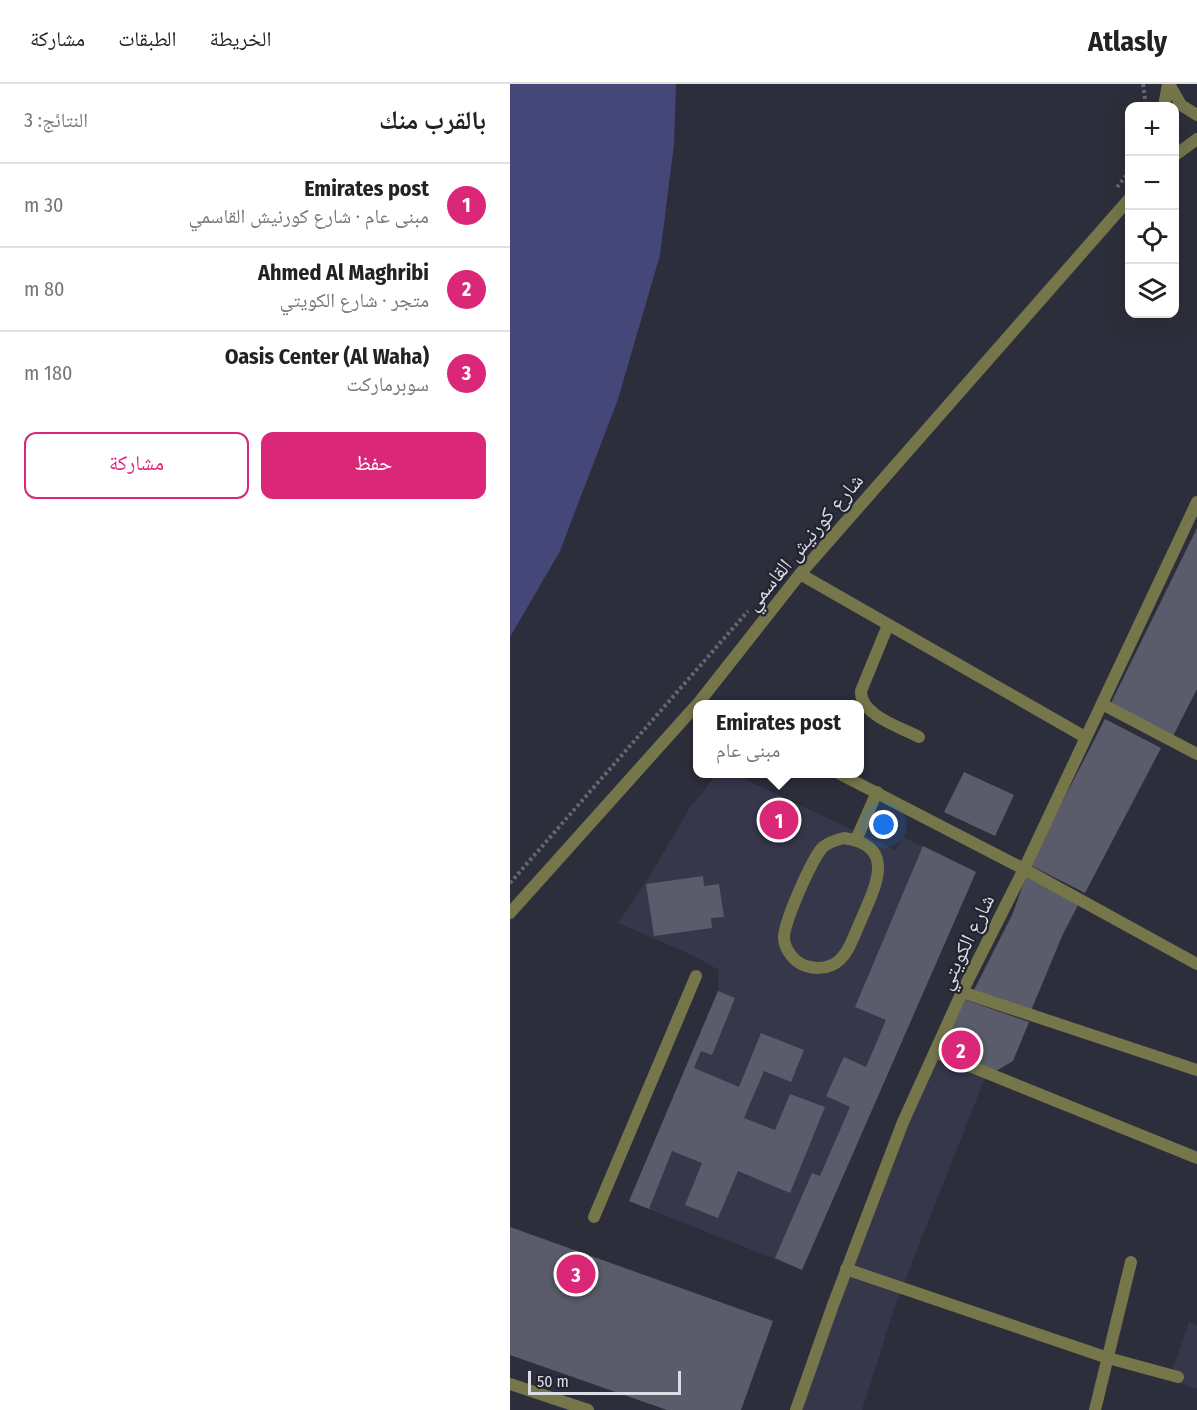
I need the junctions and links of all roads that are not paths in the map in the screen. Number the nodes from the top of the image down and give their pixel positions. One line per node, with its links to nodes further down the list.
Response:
1 (1168, 84): 2 (street); 3 (street)
2 (1165, 102)
3 (1197, 115)
4 (1197, 139): 5 (street)
5 (1179, 152)
6 (1125, 204): 8 (street, شارع كورنيش القاسمي)
7 (1197, 502): 13 (street, شارع الكويتي)
8 (800, 574): 9 (street); 10 (street, شارع كورنيش القاسمي)
9 (888, 625): 11 (street); 16 (street)
10 (705, 700)
11 (862, 700)
12 (864, 704): 15 (street)
13 (1102, 704): 16 (street, شارع الكويتي); 17 (street)
14 (693, 714): 22 (street, شارع كورنيش القاسمي)
15 (919, 737)
16 (1085, 737): 21 (street, شارع الكويتي)
17 (1197, 754)
18 (848, 778): 19 (street)
19 (877, 792): 20 (street); 21 (street)
20 (856, 840): 20 (street)
21 (1024, 869): 23 (street); 25 (street, شارع الكويتي)
22 (510, 913)
23 (1197, 964)
24 (696, 976): 29 (street)
25 (962, 992): 26 (street, شارع الكويتي); 27 (street)
26 (935, 1052): 28 (street); 31 (street, شارع الكويتي)
27 (1197, 1070)
28 (1197, 1158)
29 (594, 1217)
30 (1131, 1262): 32 (street)
31 (846, 1269): 32 (street); 36 (street, شارع الكويتي)
32 (1108, 1358): 33 (street); 37 (street)
33 (1178, 1377)
34 (510, 1384): 35 (street)
35 (588, 1410)
36 (796, 1410)
37 (1095, 1410)

